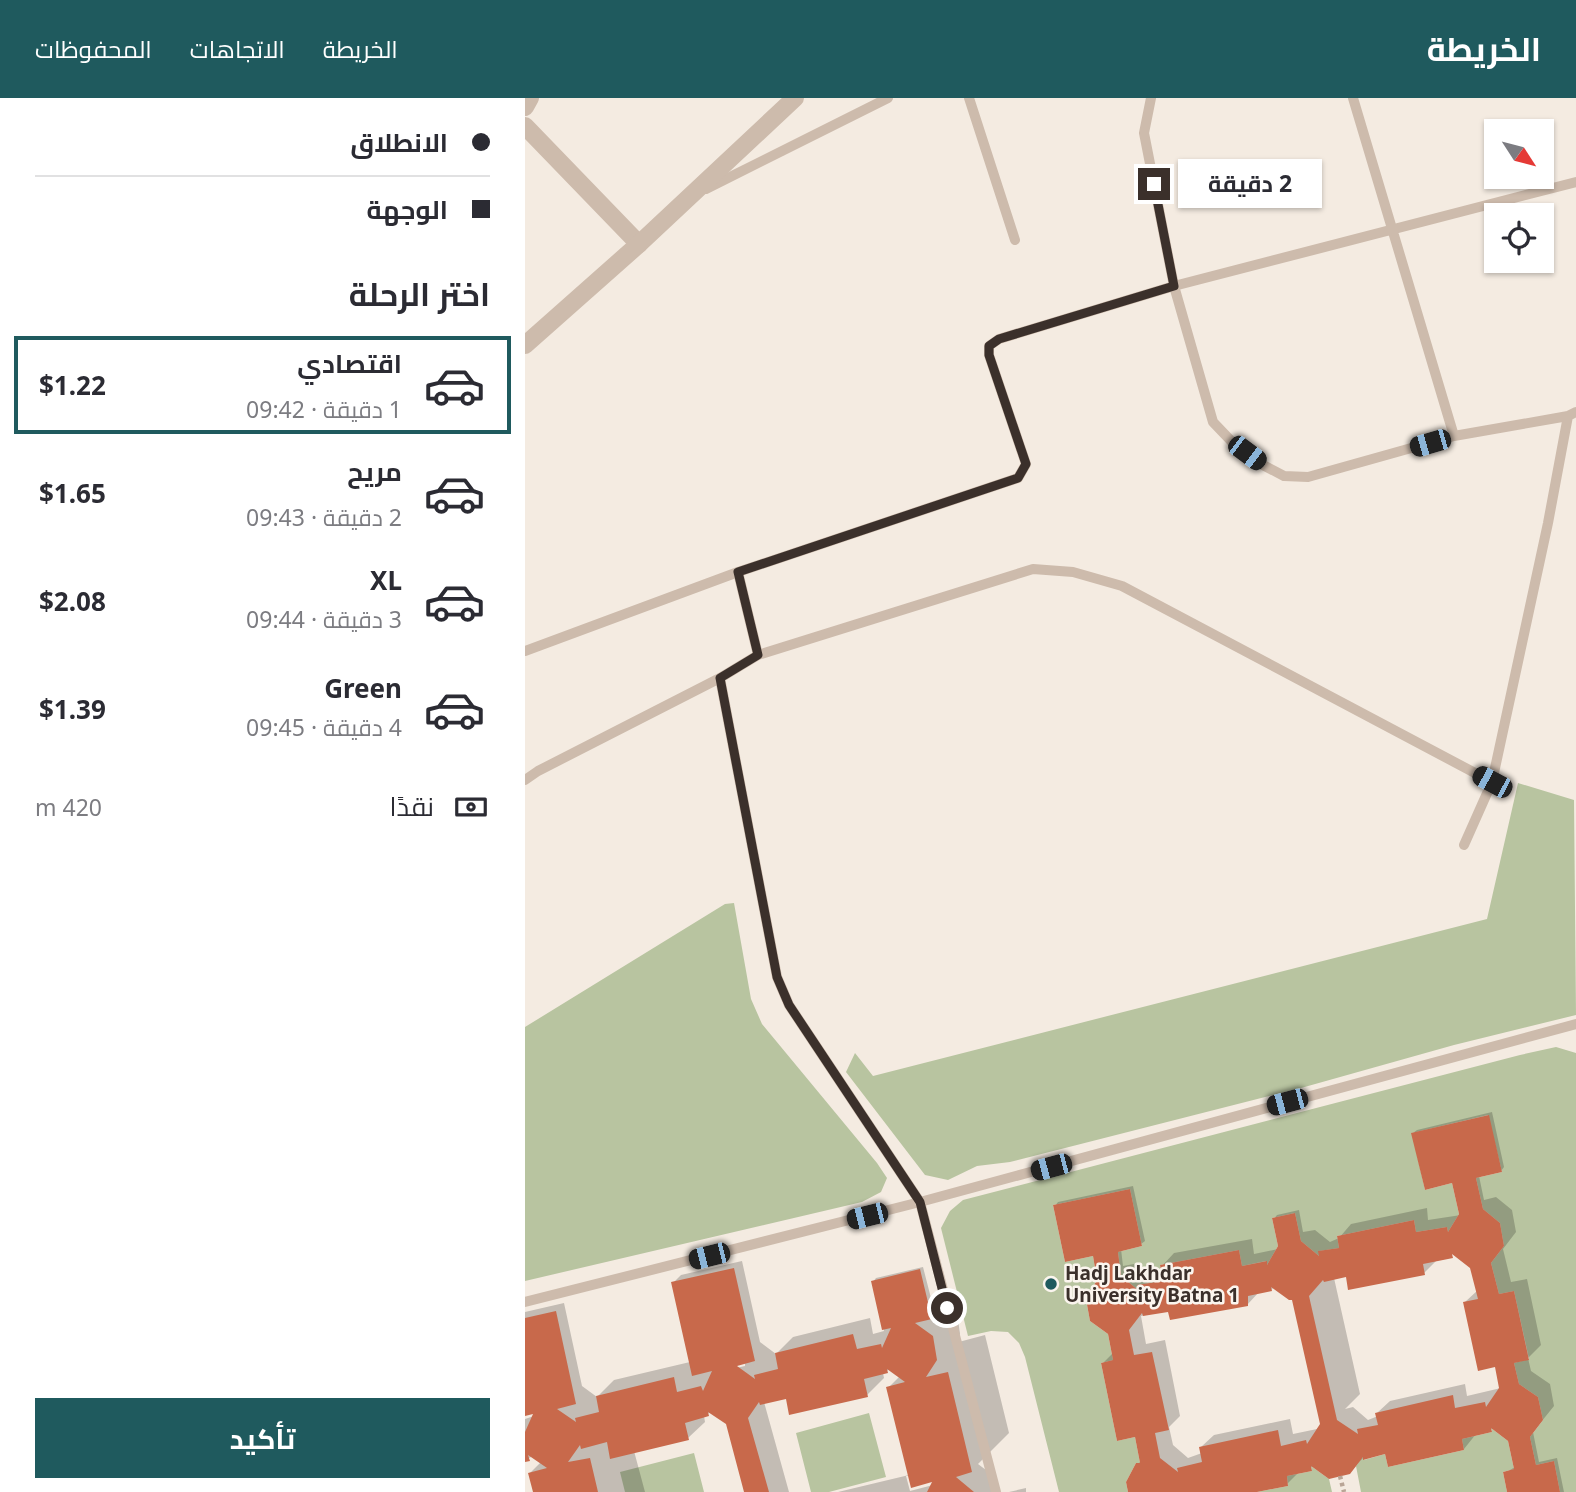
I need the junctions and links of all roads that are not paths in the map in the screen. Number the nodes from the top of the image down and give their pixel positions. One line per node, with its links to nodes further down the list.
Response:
1 (530, 98): 7 (street)
2 (795, 98): 10 (street)
3 (888, 98): 10 (lane)
4 (969, 98): 12 (lane)
5 (1151, 98): 14 (lane)
6 (1353, 98): 11 (lane)
7 (525, 107)
8 (525, 126): 13 (street)
9 (1576, 182): 11 (lane)
10 (690, 197): 13 (street)
11 (1392, 229): 14 (lane); 17 (lane)
12 (1015, 240)
13 (639, 244): 15 (street)
14 (1174, 286): 17 (lane); 18 (lane)
15 (525, 345)
16 (1572, 414): 17 (lane); 23 (lane)
17 (1454, 436)
18 (738, 572): 19 (lane); 20 (lane)
19 (525, 651)
20 (758, 655): 21 (lane); 23 (lane)
21 (720, 678): 22 (lane); 26 (lane)
22 (525, 780)
23 (1492, 782): 24 (lane)
24 (1464, 845)
25 (1576, 1024): 26 (lane)
26 (920, 1202): 27 (lane); 28 (lane)
27 (525, 1302)
28 (996, 1492)

